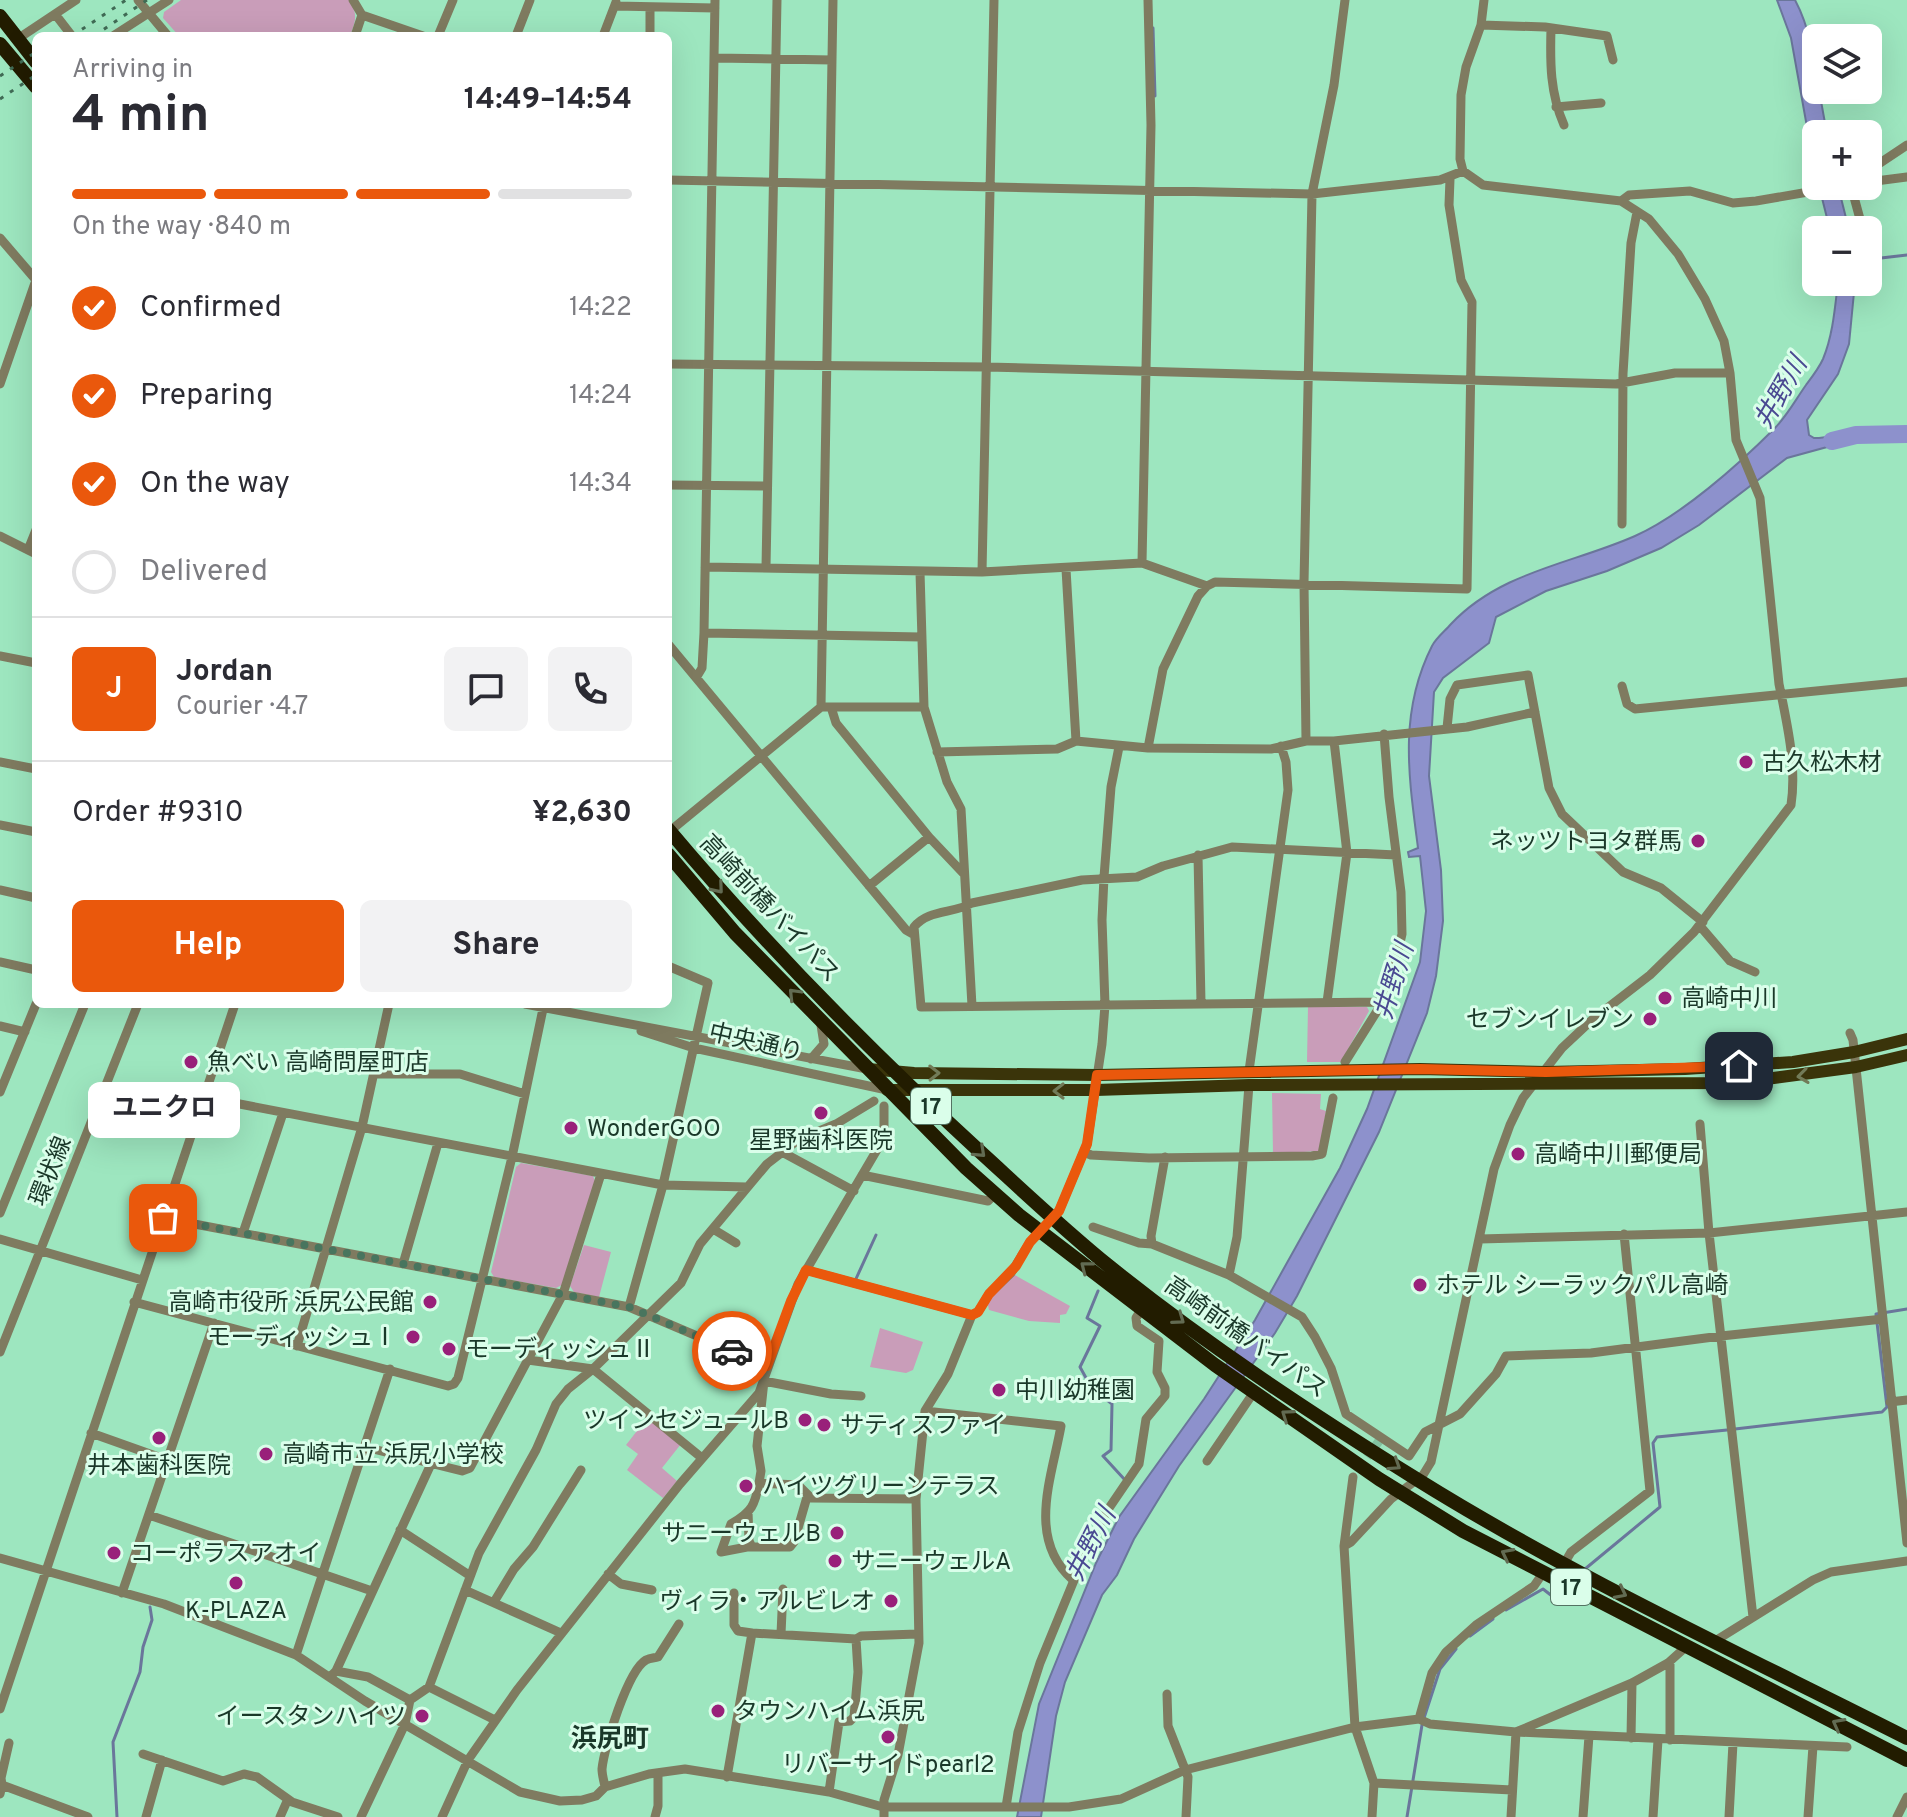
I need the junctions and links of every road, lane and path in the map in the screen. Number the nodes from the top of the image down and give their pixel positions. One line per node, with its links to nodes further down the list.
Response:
1 (76, 0): 17 (street)
2 (138, 0): 16 (street)
3 (169, 0): 16 (street)
4 (353, 0): 18 (street)
5 (453, 0): 27 (street)
6 (530, 0): 28 (street)
7 (777, 0): 35 (street)
8 (833, 0): 36 (street)
9 (994, 0): 52 (street)
10 (1148, 0): 53 (street)
11 (1345, 0): 55 (street)
12 (1484, 0): 20 (street)
13 (616, 3): 15 (street); 29 (street)
14 (715, 4): 15 (street); 34 (street)
15 (650, 8): 30 (street)
16 (150, 13): 23 (street); 24 (street)
17 (55, 14): 22 (street); 31 (street)
18 (362, 15): 25 (street); 26 (street)
19 (0, 16): 31 (highway)
20 (1481, 25): 21 (street); 44 (street)
21 (1551, 28): 37 (street); 40 (street)
22 (69, 32)
23 (119, 32)
24 (165, 32)
25 (356, 32)
26 (411, 32)
27 (440, 32)
28 (518, 32)
29 (605, 32)
30 (650, 32)
31 (19, 38): 33 (highway)
32 (0, 44): 38 (highway)
33 (32, 56)
34 (715, 58): 35 (street); 49 (street)
35 (776, 59): 36 (street); 50 (street)
36 (832, 60): 51 (street)
37 (1613, 60)
38 (32, 82)
39 (1601, 103): 40 (street)
40 (1556, 107): 41 (street)
41 (1564, 125)
42 (1907, 145): 43 (street)
43 (1882, 162)
44 (1463, 171): 46 (street); 56 (street)
45 (1907, 177): 48 (street)
46 (1450, 179): 55 (street); 69 (street)
47 (672, 180): 49 (street)
48 (1882, 180)
49 (712, 181): 50 (street); 62 (street)
50 (774, 182): 51 (street); 63 (street)
51 (830, 184): 52 (street); 64 (street)
52 (990, 187): 53 (street); 65 (street)
53 (1150, 191): 55 (street); 66 (street)
54 (1802, 193): 56 (street)
55 (1312, 194): 68 (street)
56 (1621, 201): 57 (street)
57 (1637, 212): 67 (street); 71 (street)
58 (0, 238): 59 (street)
59 (32, 275)
60 (32, 292): 70 (street)
61 (672, 364): 62 (street)
62 (708, 364): 63 (street); 73 (street)
63 (770, 366): 64 (street); 74 (street)
64 (826, 367): 65 (street); 81 (street)
65 (987, 367): 66 (street); 84 (street)
66 (1146, 373): 68 (street); 78 (street)
67 (1730, 373): 71 (street); 96 (street)
68 (1309, 377): 69 (street); 85 (street)
69 (1471, 381): 71 (street); 85 (street)
70 (0, 384)
71 (1623, 384): 75 (street)
72 (672, 485): 73 (street)
73 (706, 485): 74 (street); 79 (street)
74 (767, 486): 80 (street)
75 (1622, 524)
76 (0, 536): 77 (street)
77 (32, 552)
78 (1142, 563): 82 (street); 86 (street)
79 (705, 567): 80 (street); 87 (street)
80 (766, 567): 81 (street)
81 (823, 569): 83 (street); 88 (street)
82 (1066, 569): 84 (street); 102 (street)
83 (920, 572): 84 (street); 89 (street)
84 (982, 572)
85 (1304, 583): 86 (street); 103 (street)
86 (1207, 586): 107 (street)
87 (704, 633): 88 (street); 93 (street)
88 (822, 635): 89 (street); 97 (street)
89 (921, 637): 98 (street)
90 (672, 649): 93 (street)
91 (0, 656): 92 (street)
92 (32, 662)
93 (696, 678): 109 (street)
94 (1907, 682): 96 (street)
95 (1622, 686): 96 (street)
96 (1781, 696): 128 (street)
97 (826, 707): 98 (street); 109 (street); 116 (street)
98 (924, 707): 108 (street)
99 (1535, 712): 100 (street); 100 (street); 128 (street)
100 (1443, 728): 101 (street)
101 (1389, 734): 104 (street); 120 (street)
102 (1076, 741): 106 (street); 108 (street)
103 (1306, 741): 104 (street); 105 (street)
104 (1334, 741): 118 (street)
105 (1281, 746): 107 (street); 117 (street)
106 (1119, 747): 107 (street); 123 (street)
107 (1148, 748)
108 (937, 752): 122 (street)
109 (762, 757): 113 (street); 124 (street)
110 (0, 762): 111 (street)
111 (32, 768)
112 (0, 825): 114 (street)
113 (672, 828)
114 (32, 831)
115 (672, 834): 161 (highway, 高崎前橋バイパス / 17, one-way to 161)
116 (929, 837): 122 (street); 124 (street)
117 (1280, 850): 118 (street); 119 (street); 137 (street)
118 (1347, 853): 120 (street); 134 (street)
119 (1198, 855): 123 (street); 136 (street)
120 (1396, 855): 135 (street)
121 (672, 859): 147 (highway, 高崎前橋バイパス / 17, one-way to 121)
122 (963, 873): 127 (street)
123 (1104, 877): 127 (street); 138 (street)
124 (869, 886): 129 (street)
125 (0, 890): 126 (street)
126 (32, 897)
127 (965, 907): 129 (street); 139 (street)
128 (1701, 924): 133 (street); 162 (street)
129 (913, 934): 139 (street)
130 (0, 962): 132 (street)
131 (672, 968): 152 (street)
132 (32, 969)
133 (1755, 972)
134 (1327, 1002): 135 (street); 137 (street)
135 (1382, 1002): 158 (street)
136 (1201, 1003): 137 (street); 138 (street)
137 (1259, 1003): 165 (street)
138 (1105, 1005): 139 (street); 164 (street)
139 (972, 1006)
140 (34, 1008): 150 (street)
141 (83, 1008): 192 (street)
142 (136, 1008): 207 (street, 環状線)
143 (234, 1008): 173 (street)
144 (388, 1008): 163 (street)
145 (543, 1008): 172 (street)
146 (552, 1008): 148 (street, 中央通り)
147 (820, 1021): 157 (street); 160 (highway, 高崎前橋バイパス / 17)
148 (619, 1023): 152 (street, 中央通り); 154 (street, 中央通り)
149 (0, 1026): 150 (street)
150 (25, 1032): 170 (street)
151 (1850, 1033): 155 (street)
152 (696, 1036): 154 (street); 157 (street, 中央通り)
153 (1907, 1039): 155 (main road)
154 (694, 1048): 167 (street, 中央通り); 187 (street)
155 (1854, 1052): 159 (street); 162 (main road)
156 (1907, 1055): 159 (main road)
157 (811, 1059): 160 (street, 中央通り)
158 (1345, 1062)
159 (1856, 1067): 166 (main road, one-way to 166); 193 (street)
160 (868, 1069): 161 (main road); 167 (highway, 高崎前橋バイパス / 17)
161 (896, 1072): 164 (main road, one-way to 164); 171 (highway, 高崎前橋バイパス / 17)
162 (1546, 1072): 165 (main road); 166 (street)
163 (374, 1074): 172 (street); 178 (street)
164 (1097, 1075): 165 (main road); 168 (street)
165 (1249, 1078): 166 (main road); 168 (main road); 184 (street)
166 (1535, 1085): 203 (street)
167 (887, 1090): 171 (main road); 190 (highway, 高崎前橋バイパス / 17)
168 (1096, 1090): 169 (main road, one-way to 169); 181 (street)
169 (948, 1091): 171 (main road); 176 (main road)
170 (0, 1092)
171 (916, 1092): 176 (highway, 高崎前橋バイパス / 17)
172 (525, 1094): 182 (street)
173 (203, 1097): 175 (street); 194 (street)
174 (1333, 1098): 184 (street)
175 (283, 1113): 178 (street); 199 (street)
176 (941, 1115): 195 (highway, 高崎前橋バイパス / 17, one-way to 195)
177 (1700, 1124): 200 (street)
178 (362, 1127): 179 (street); 206 (street)
179 (438, 1143): 182 (street); 208 (street)
180 (782, 1152): 186 (street); 188 (street); 189 (street)
181 (1084, 1152): 183 (street); 195 (street)
182 (512, 1157): 185 (street); 211 (street)
183 (1165, 1157): 184 (street); 205 (street)
184 (1243, 1157): 210 (street)
185 (601, 1174): 187 (street); 213 (street)
186 (862, 1175): 189 (street); 190 (street)
187 (663, 1185): 188 (street); 215 (street)
188 (747, 1187): 197 (street)
189 (854, 1191): 209 (street)
190 (995, 1194): 198 (highway, 高崎前橋バイパス / 17)
191 (1907, 1212): 193 (street)
192 (0, 1213)
193 (1872, 1216): 200 (street); 219 (street)
194 (163, 1218): 199 (street); 212 (street)
195 (1053, 1218): 198 (street); 230 (highway, 高崎前橋バイパス / 17, one-way to 230)
196 (1093, 1227): 205 (street)
197 (713, 1229): 204 (street); 217 (street)
198 (1040, 1231): 216 (highway, 高崎前橋バイパス / 17, one-way to 198); 218 (street)
199 (243, 1233): 206 (street)
200 (1709, 1233): 201 (street); 221 (street)
201 (1624, 1234): 203 (street); 223 (street)
202 (0, 1239): 207 (street)
203 (1480, 1239): 235 (street)
204 (736, 1243)
205 (1152, 1244): 210 (street)
206 (326, 1249): 208 (street); 222 (street)
207 (40, 1251): 212 (street); 224 (street, 環状線)
208 (403, 1264): 211 (street)
209 (806, 1270): 218 (street); 226 (street)
210 (1229, 1275): 235 (street)
211 (482, 1279): 213 (street); 227 (street)
212 (142, 1280): 214 (street)
213 (563, 1294): 215 (street); 225 (street)
214 (134, 1302): 220 (street); 236 (street)
215 (629, 1307): 217 (street)
216 (1141, 1310): 230 (highway, 高崎前橋バイパス / 17); 263 (street)
217 (648, 1315): 226 (street); 228 (street)
218 (972, 1315): 234 (street)
219 (1883, 1319): 221 (street); 233 (street)
220 (214, 1323): 222 (street); 239 (street)
221 (1721, 1336): 223 (street); 271 (street)
222 (297, 1346): 227 (street)
223 (1634, 1347): 235 (street); 257 (street)
224 (0, 1352)
225 (528, 1360): 228 (street); 241 (street)
226 (767, 1366): 229 (street)
227 (390, 1369): 237 (street)
228 (593, 1369): 238 (street); 262 (street)
229 (764, 1381): 231 (street); 238 (street); 245 (street)
230 (1254, 1386): 240 (street); 244 (highway, 高崎前橋バイパス / 17, one-way to 244); 246 (highway, 高崎前橋バイパス / 17, one-way to 230)
231 (861, 1396)
232 (1907, 1400): 233 (street)
233 (1890, 1402): 252 (street)
234 (925, 1411): 248 (street); 263 (street)
235 (1440, 1425): 244 (street)
236 (91, 1433): 239 (street); 258 (street)
237 (365, 1447): 241 (street); 260 (street)
238 (702, 1458): 261 (street)
239 (167, 1460): 250 (street)
240 (1207, 1461)
241 (431, 1464): 251 (street)
242 (581, 1470): 270 (street)
243 (1353, 1477): 253 (street)
244 (1418, 1480): 246 (street); 257 (highway, 高崎前橋バイパス / 17)
245 (759, 1483): 247 (street); 249 (street)
246 (1400, 1493): 253 (street); 259 (highway, 高崎前橋バイパス / 17, one-way to 246)
247 (807, 1497): 248 (street); 254 (street)
248 (916, 1499): 276 (street)
249 (748, 1511): 254 (street); 254 (street)
250 (149, 1515): 260 (street); 268 (street)
251 (400, 1530): 262 (street); 267 (street)
252 (1907, 1543)
253 (1344, 1546): 291 (street)
254 (752, 1547)
255 (0, 1558): 258 (street)
256 (1907, 1561): 271 (street)
257 (1564, 1564): 278 (highway, 高崎前橋バイパス / 17, one-way to 278)
258 (46, 1573): 268 (street); 287 (street)
259 (1543, 1573): 279 (highway, 高崎前橋バイパス / 17); 289 (street)
260 (323, 1574): 267 (street); 280 (street)
261 (608, 1574): 266 (street); 273 (street)
262 (469, 1575): 265 (street)
263 (1073, 1580): 316 (street)
264 (783, 1589): 275 (street)
265 (465, 1590): 270 (street); 284 (street)
266 (652, 1590)
267 (372, 1591): 282 (street)
268 (122, 1593): 280 (street)
269 (734, 1593): 274 (street)
270 (494, 1602): 273 (street)
271 (1753, 1617): 278 (street)
272 (679, 1624): 310 (street)
273 (561, 1633): 288 (street)
274 (752, 1633): 275 (street); 308 (street)
275 (781, 1634): 277 (street)
276 (917, 1634): 277 (street); 317 (street)
277 (856, 1639): 313 (street)
278 (1715, 1641): 295 (highway, 高崎前橋バイパス / 17)
279 (1688, 1645): 281 (street); 305 (highway, 高崎前橋バイパス / 17, one-way to 279)
280 (296, 1655): 282 (street)
281 (1670, 1662): 283 (street); 297 (street)
282 (333, 1674): 286 (street); 290 (street)
283 (1632, 1683): 292 (street); 294 (street)
284 (429, 1687): 286 (street); 288 (street)
285 (1167, 1694): 306 (street)
286 (410, 1700): 290 (street)
287 (0, 1709)
288 (495, 1720): 304 (street)
289 (1422, 1721): 291 (street); 292 (street)
290 (405, 1724): 304 (street); 322 (street)
291 (1355, 1727): 306 (street); 309 (street)
292 (1516, 1732): 293 (street); 312 (street)
293 (1589, 1736): 294 (street); 328 (street)
294 (1631, 1738): 296 (street)
295 (1907, 1738)
296 (1658, 1740): 297 (street); 329 (street)
297 (1670, 1740): 299 (street)
298 (9, 1743): 311 (street)
299 (1733, 1743): 300 (street); 330 (street)
300 (1813, 1746): 301 (street); 331 (street)
301 (1847, 1747)
302 (143, 1754): 303 (street)
303 (162, 1760): 315 (street); 319 (street)
304 (468, 1760): 310 (street); 323 (street)
305 (1907, 1760)
306 (1185, 1770): 316 (street); 325 (street)
307 (658, 1773): 308 (street); 310 (street); 324 (street)
308 (727, 1777): 313 (street)
309 (1374, 1783): 312 (street); 326 (street)
310 (605, 1787)
311 (1, 1789): 318 (street)
312 (1512, 1790): 327 (street)
313 (829, 1792): 317 (street)
314 (1907, 1797): 332 (street)
315 (288, 1799): 320 (street); 321 (street)
316 (1007, 1807): 317 (street)
317 (883, 1812)
318 (88, 1817)
319 (146, 1817)
320 (280, 1817)
321 (338, 1817)
322 (361, 1817)
323 (442, 1817)
324 (655, 1817)
325 (1186, 1817)
326 (1372, 1817)
327 (1511, 1817)
328 (1583, 1817)
329 (1653, 1817)
330 (1729, 1817)
331 (1808, 1817)
332 (1897, 1817)

